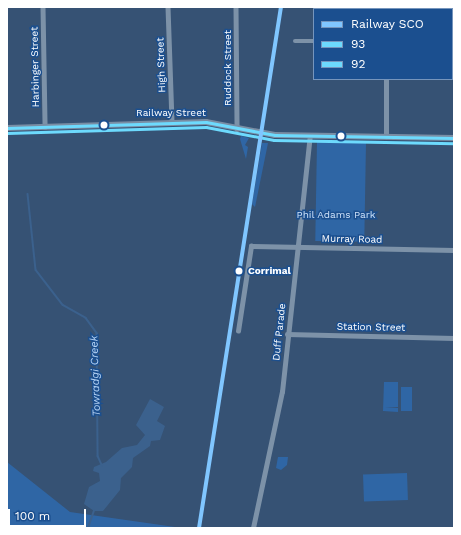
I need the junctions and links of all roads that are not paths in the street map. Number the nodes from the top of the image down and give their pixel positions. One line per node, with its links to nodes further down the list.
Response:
1 (43, 7): 8 (street, Harbinger Street)
2 (168, 7): 7 (street, High Street)
3 (236, 7): 10 (street, Ruddock Street)
4 (294, 41): 5 (street)
5 (313, 41)
6 (386, 80): 12 (street)
7 (172, 122): 8 (main road, Railway Street); 10 (main road, Railway Street)
8 (45, 127): 9 (main road, Railway Street)
9 (7, 128)
10 (237, 129): 11 (main road, Railway Street)
11 (310, 136): 12 (main road, Railway Street); 14 (street, Duff Parade)
12 (386, 137): 13 (main road, Railway Street)
13 (454, 138)
14 (297, 247): 15 (street, Murray Road); 16 (street, Murray Road); 17 (street, Duff Parade)
15 (454, 250)
16 (238, 331)
17 (287, 334): 18 (street, Station Street); 19 (street, Duff Parade)
18 (454, 338)
19 (253, 528)

